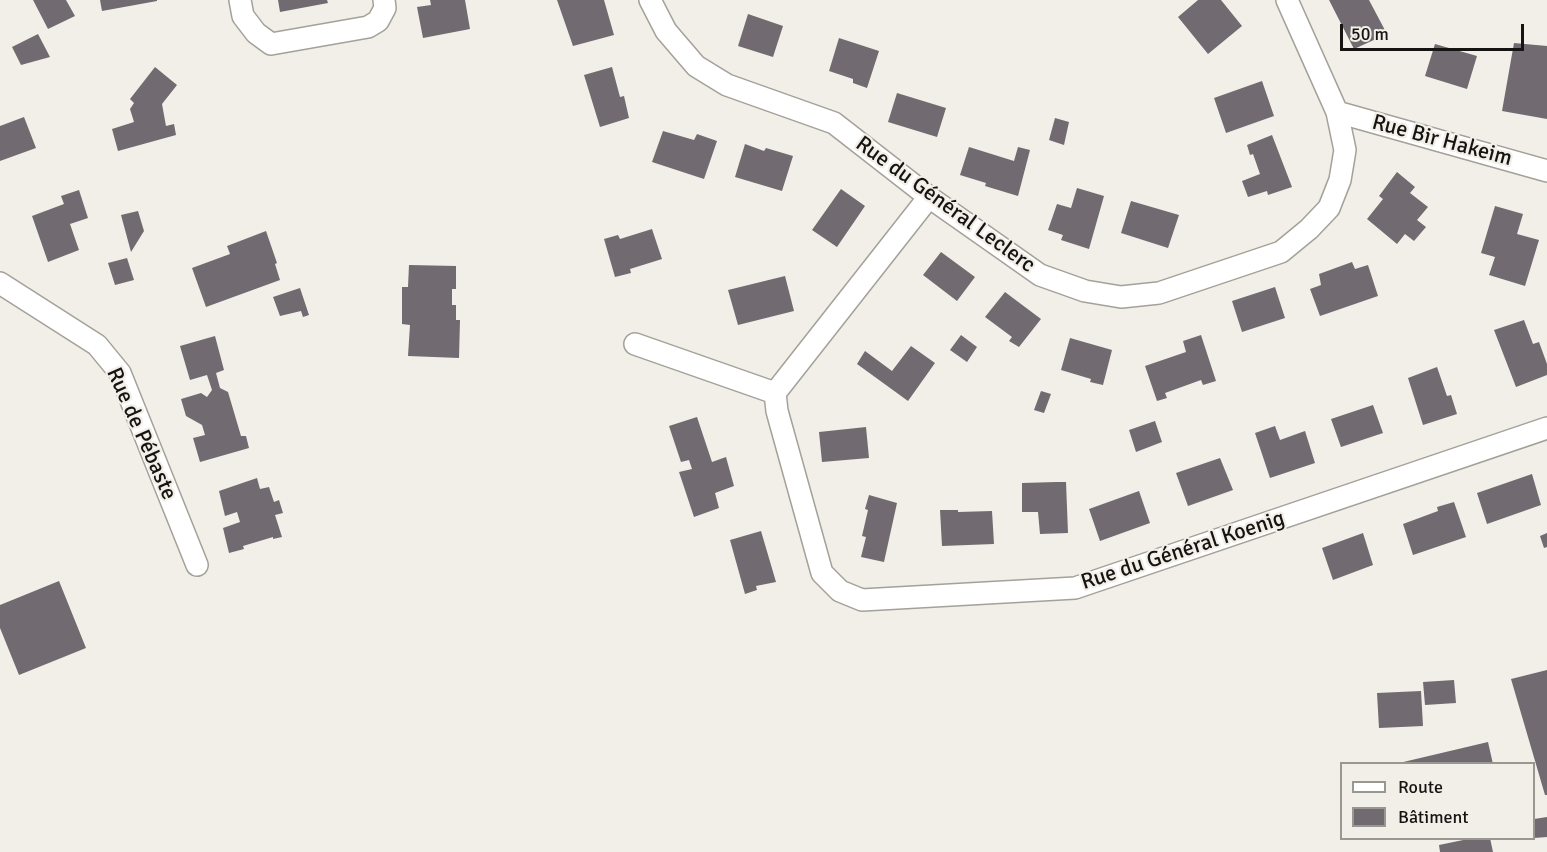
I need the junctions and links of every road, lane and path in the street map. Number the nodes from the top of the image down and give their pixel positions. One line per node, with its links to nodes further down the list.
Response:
1 (240, 0): 2 (street)
2 (384, 0)
3 (650, 0): 7 (street, Rue du Général Leclerc)
4 (1287, 0): 5 (street, Rue du Général Leclerc)
5 (1337, 112): 6 (street, Rue Bir Hakeim); 7 (street, Rue du Général Leclerc)
6 (1547, 171)
7 (929, 197): 10 (street)
8 (0, 283): 12 (street, Rue de Pébaste)
9 (635, 344): 10 (street)
10 (775, 393): 11 (street, Rue du Général Koenig)
11 (1547, 428)
12 (197, 565)

